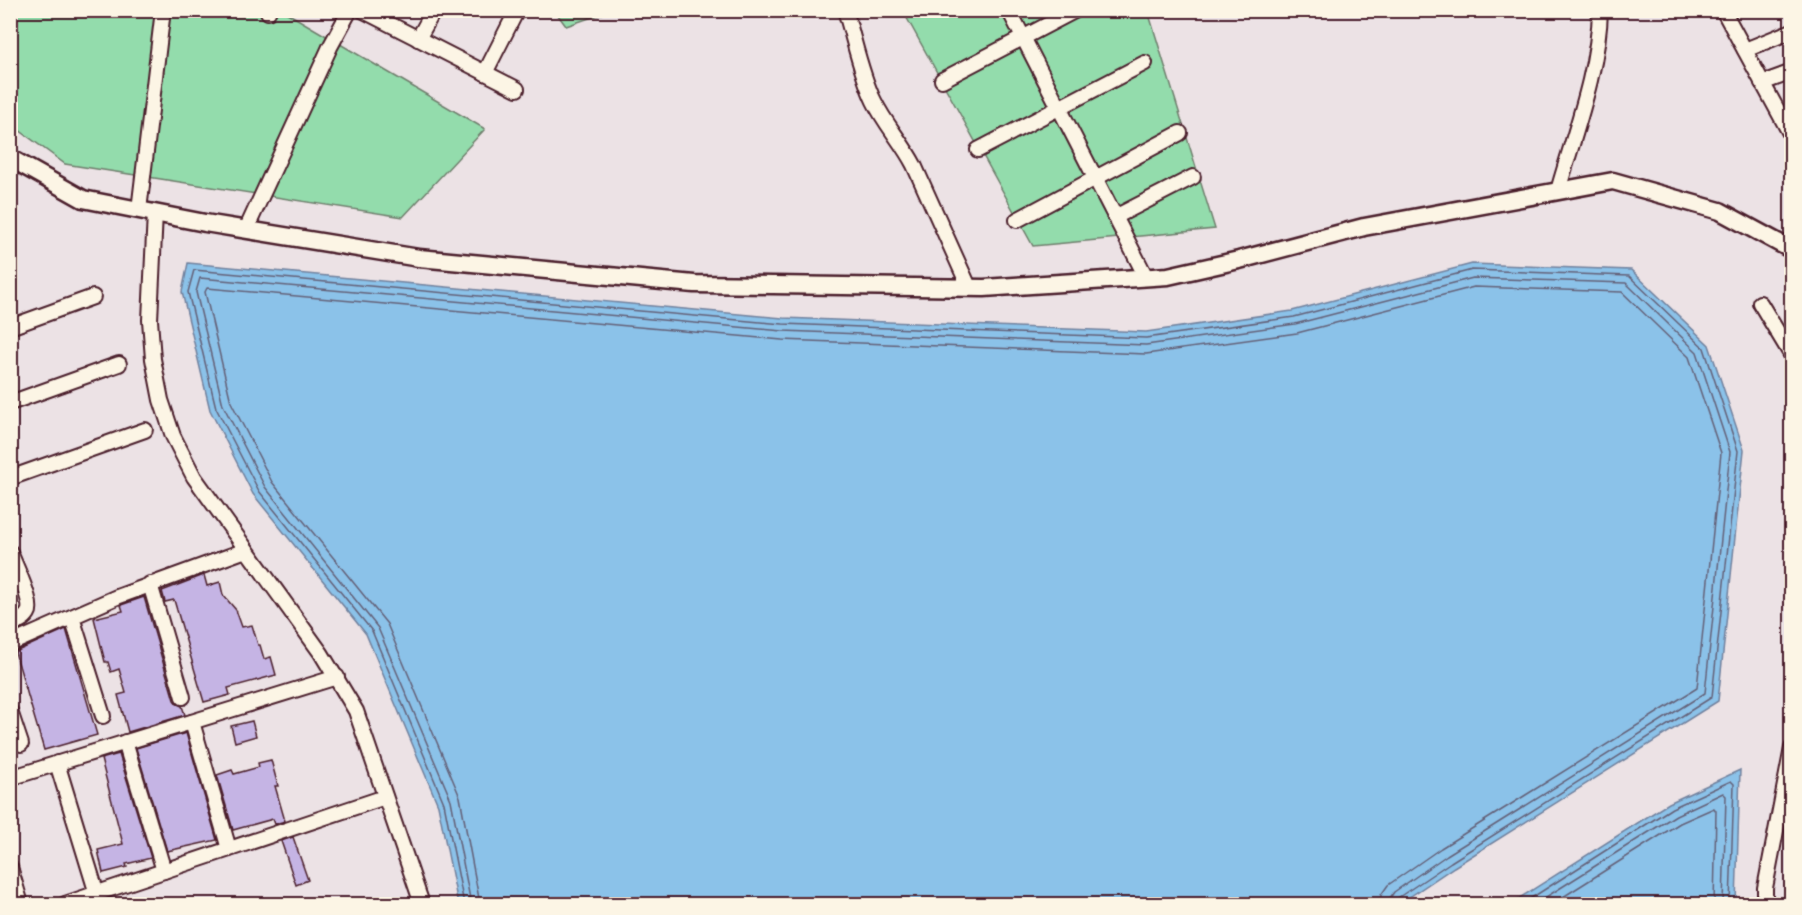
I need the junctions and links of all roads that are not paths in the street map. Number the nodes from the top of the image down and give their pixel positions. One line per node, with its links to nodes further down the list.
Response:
1 (162, 10): 30 (street)
2 (350, 10): 33 (street)
3 (362, 10): 13 (street)
4 (434, 10): 13 (street)
5 (517, 10): 17 (street)
6 (845, 10): 36 (street)
7 (1009, 10): 12 (street)
8 (1076, 10): 12 (street)
9 (1600, 10): 29 (street)
10 (1724, 10): 14 (street)
11 (1791, 31): 14 (street)
12 (1023, 38): 18 (street); 21 (street)
13 (418, 39): 17 (street)
14 (1745, 50): 19 (street)
15 (1145, 63): 21 (street)
16 (1791, 72): 19 (street)
17 (485, 73): 20 (street)
18 (942, 80)
19 (1762, 83): 22 (street)
20 (517, 89)
21 (1059, 108): 25 (street); 28 (street)
22 (1787, 118): 24 (street)
23 (1180, 133): 28 (street)
24 (1791, 137)
25 (978, 150)
26 (10, 158): 30 (street)
27 (1193, 177): 31 (street)
28 (1095, 178): 31 (street); 32 (street)
29 (1558, 191): 34 (street); 35 (street)
30 (147, 212): 33 (street); 45 (street)
31 (1115, 217): 35 (street)
32 (1017, 220)
33 (246, 230): 36 (street)
34 (1789, 245)
35 (1146, 277): 36 (street)
36 (969, 287)
37 (93, 297): 39 (street)
38 (1760, 303): 40 (street)
39 (10, 327)
40 (1791, 356)
41 (118, 364): 42 (street)
42 (10, 403)
43 (145, 430): 44 (street)
44 (10, 478)
45 (246, 550): 47 (street); 51 (street)
46 (11, 556): 49 (street)
47 (150, 584): 48 (street); 52 (street)
48 (72, 617): 50 (street); 54 (street)
49 (10, 624)
50 (10, 644)
51 (337, 677): 55 (street); 61 (street)
52 (183, 697)
53 (10, 711): 57 (street)
54 (103, 716)
55 (192, 722): 56 (street); 62 (street)
56 (125, 742): 59 (street); 64 (street)
57 (21, 744)
58 (1791, 748): 69 (street)
59 (57, 763): 60 (street); 65 (street)
60 (10, 778)
61 (385, 797): 62 (street); 68 (street)
62 (229, 849): 64 (street)
63 (10, 867): 66 (street)
64 (164, 871): 65 (street)
65 (97, 894): 67 (street)
66 (21, 904)
67 (66, 904)
68 (422, 904)
69 (1765, 904)

